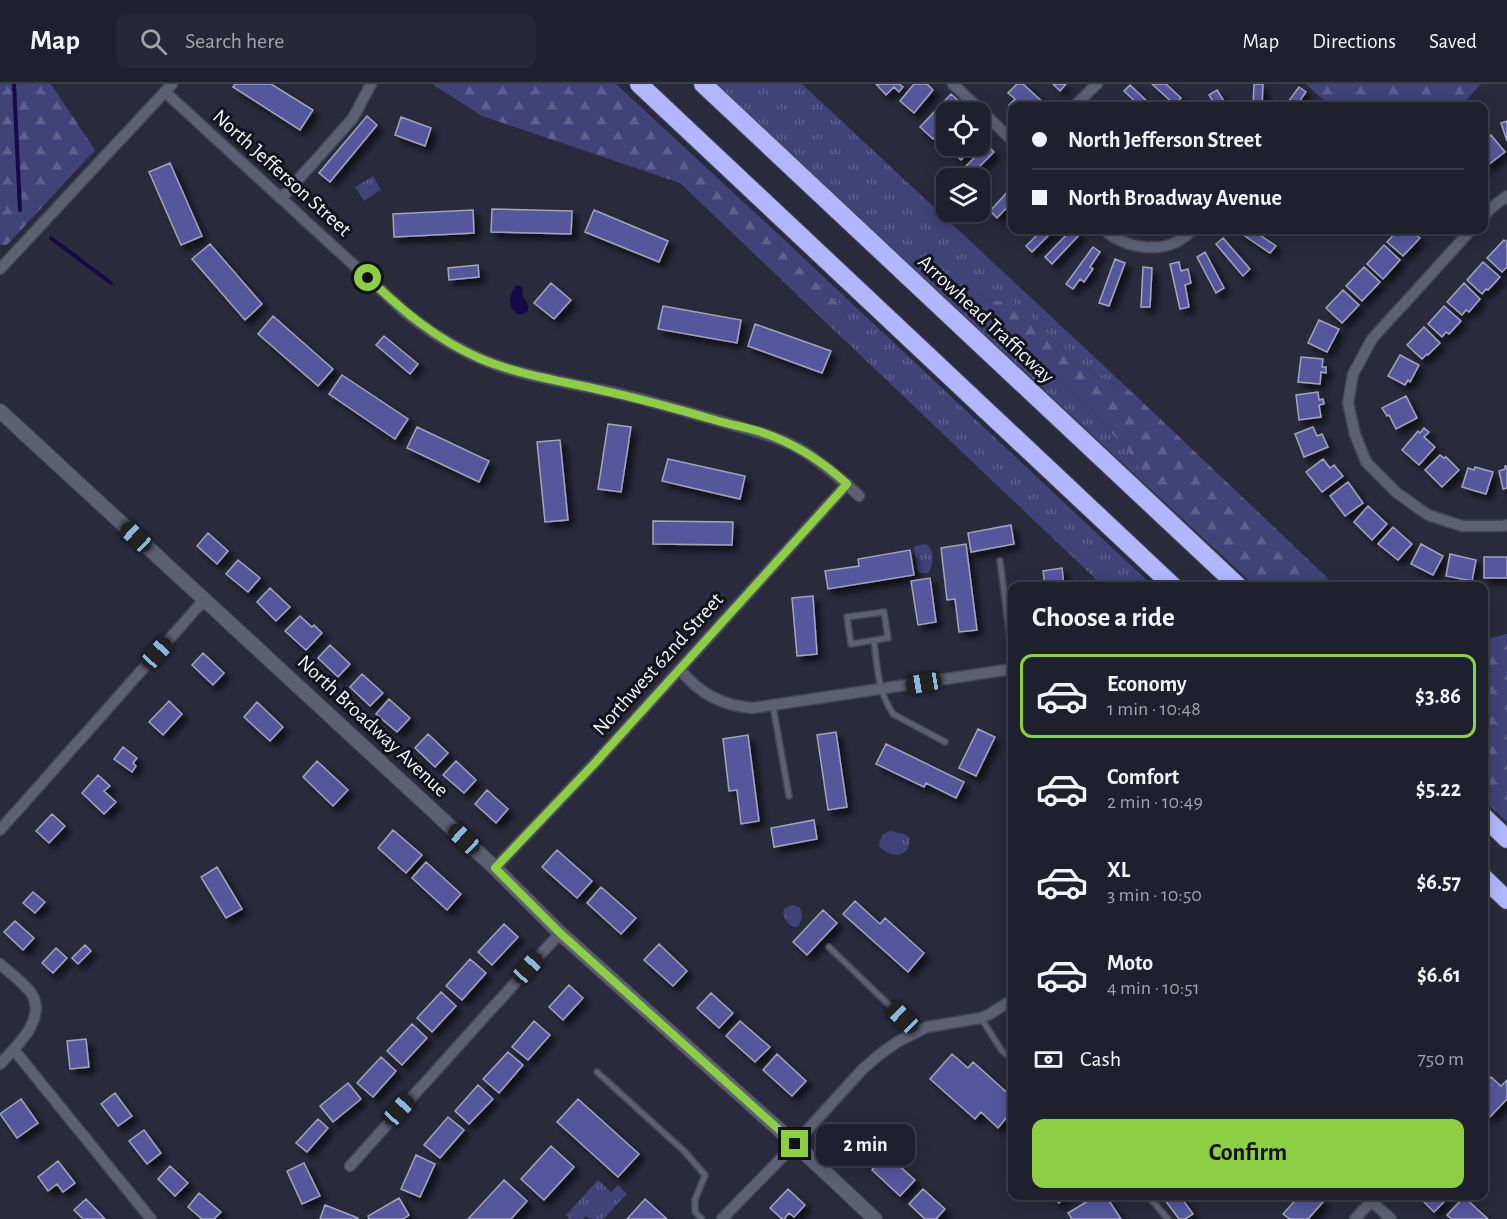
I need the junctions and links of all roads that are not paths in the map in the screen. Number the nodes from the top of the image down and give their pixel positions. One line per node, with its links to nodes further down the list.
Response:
1 (371, 84): 10 (street)
2 (639, 84): 21 (highway)
3 (703, 84): 22 (highway, Arrowhead Trafficway)
4 (953, 84): 8 (street)
5 (1096, 84): 7 (street)
6 (168, 88): 10 (street, North Jefferson Street); 15 (street)
7 (1079, 102)
8 (1008, 136)
9 (1507, 196): 11 (street)
10 (281, 199): 17 (street, North Jefferson Street)
11 (1488, 211)
12 (1110, 234): 13 (street)
13 (1188, 234)
14 (1468, 234): 19 (street)
15 (0, 269)
16 (0, 411): 23 (street, North Broadway Avenue)
17 (847, 484): 18 (street, North Jefferson Street); 26 (street, Northwest 62nd Street)
18 (859, 496)
19 (1507, 525)
20 (1000, 561): 24 (lane)
21 (1169, 582)
22 (1234, 582)
23 (204, 600): 33 (street); 35 (street, North Broadway Avenue)
24 (1008, 623)
25 (874, 640): 25 (lane); 28 (lane)
26 (680, 669): 29 (street); 35 (street, Northwest 62nd Street)
27 (1008, 670): 28 (street)
28 (880, 689): 29 (street); 30 (lane)
29 (773, 706): 31 (lane)
30 (945, 742)
31 (789, 796)
32 (1488, 821): 34 (highway)
33 (0, 830)
34 (1507, 839)
35 (495, 868): 38 (street, North Broadway Avenue)
36 (1488, 882): 37 (highway)
37 (1507, 900)
38 (560, 933): 48 (street, North Broadway Avenue); 49 (street)
39 (830, 947): 43 (lane)
40 (0, 964): 44 (street)
41 (1008, 1002): 42 (street)
42 (981, 1018): 43 (street); 45 (lane)
43 (918, 1032): 48 (street)
44 (14, 1050): 46 (street); 53 (street)
45 (1008, 1056)
46 (0, 1064)
47 (597, 1072): 54 (lane)
48 (795, 1144): 55 (street); 56 (street, North Broadway Avenue)
49 (350, 1166)
50 (1151, 1200): 57 (lane)
51 (1371, 1200): 58 (street)
52 (1375, 1200): 59 (street)
53 (151, 1219)
54 (702, 1219)
55 (722, 1219)
56 (875, 1219)
57 (1168, 1219)
58 (1355, 1219)
59 (1391, 1219)

